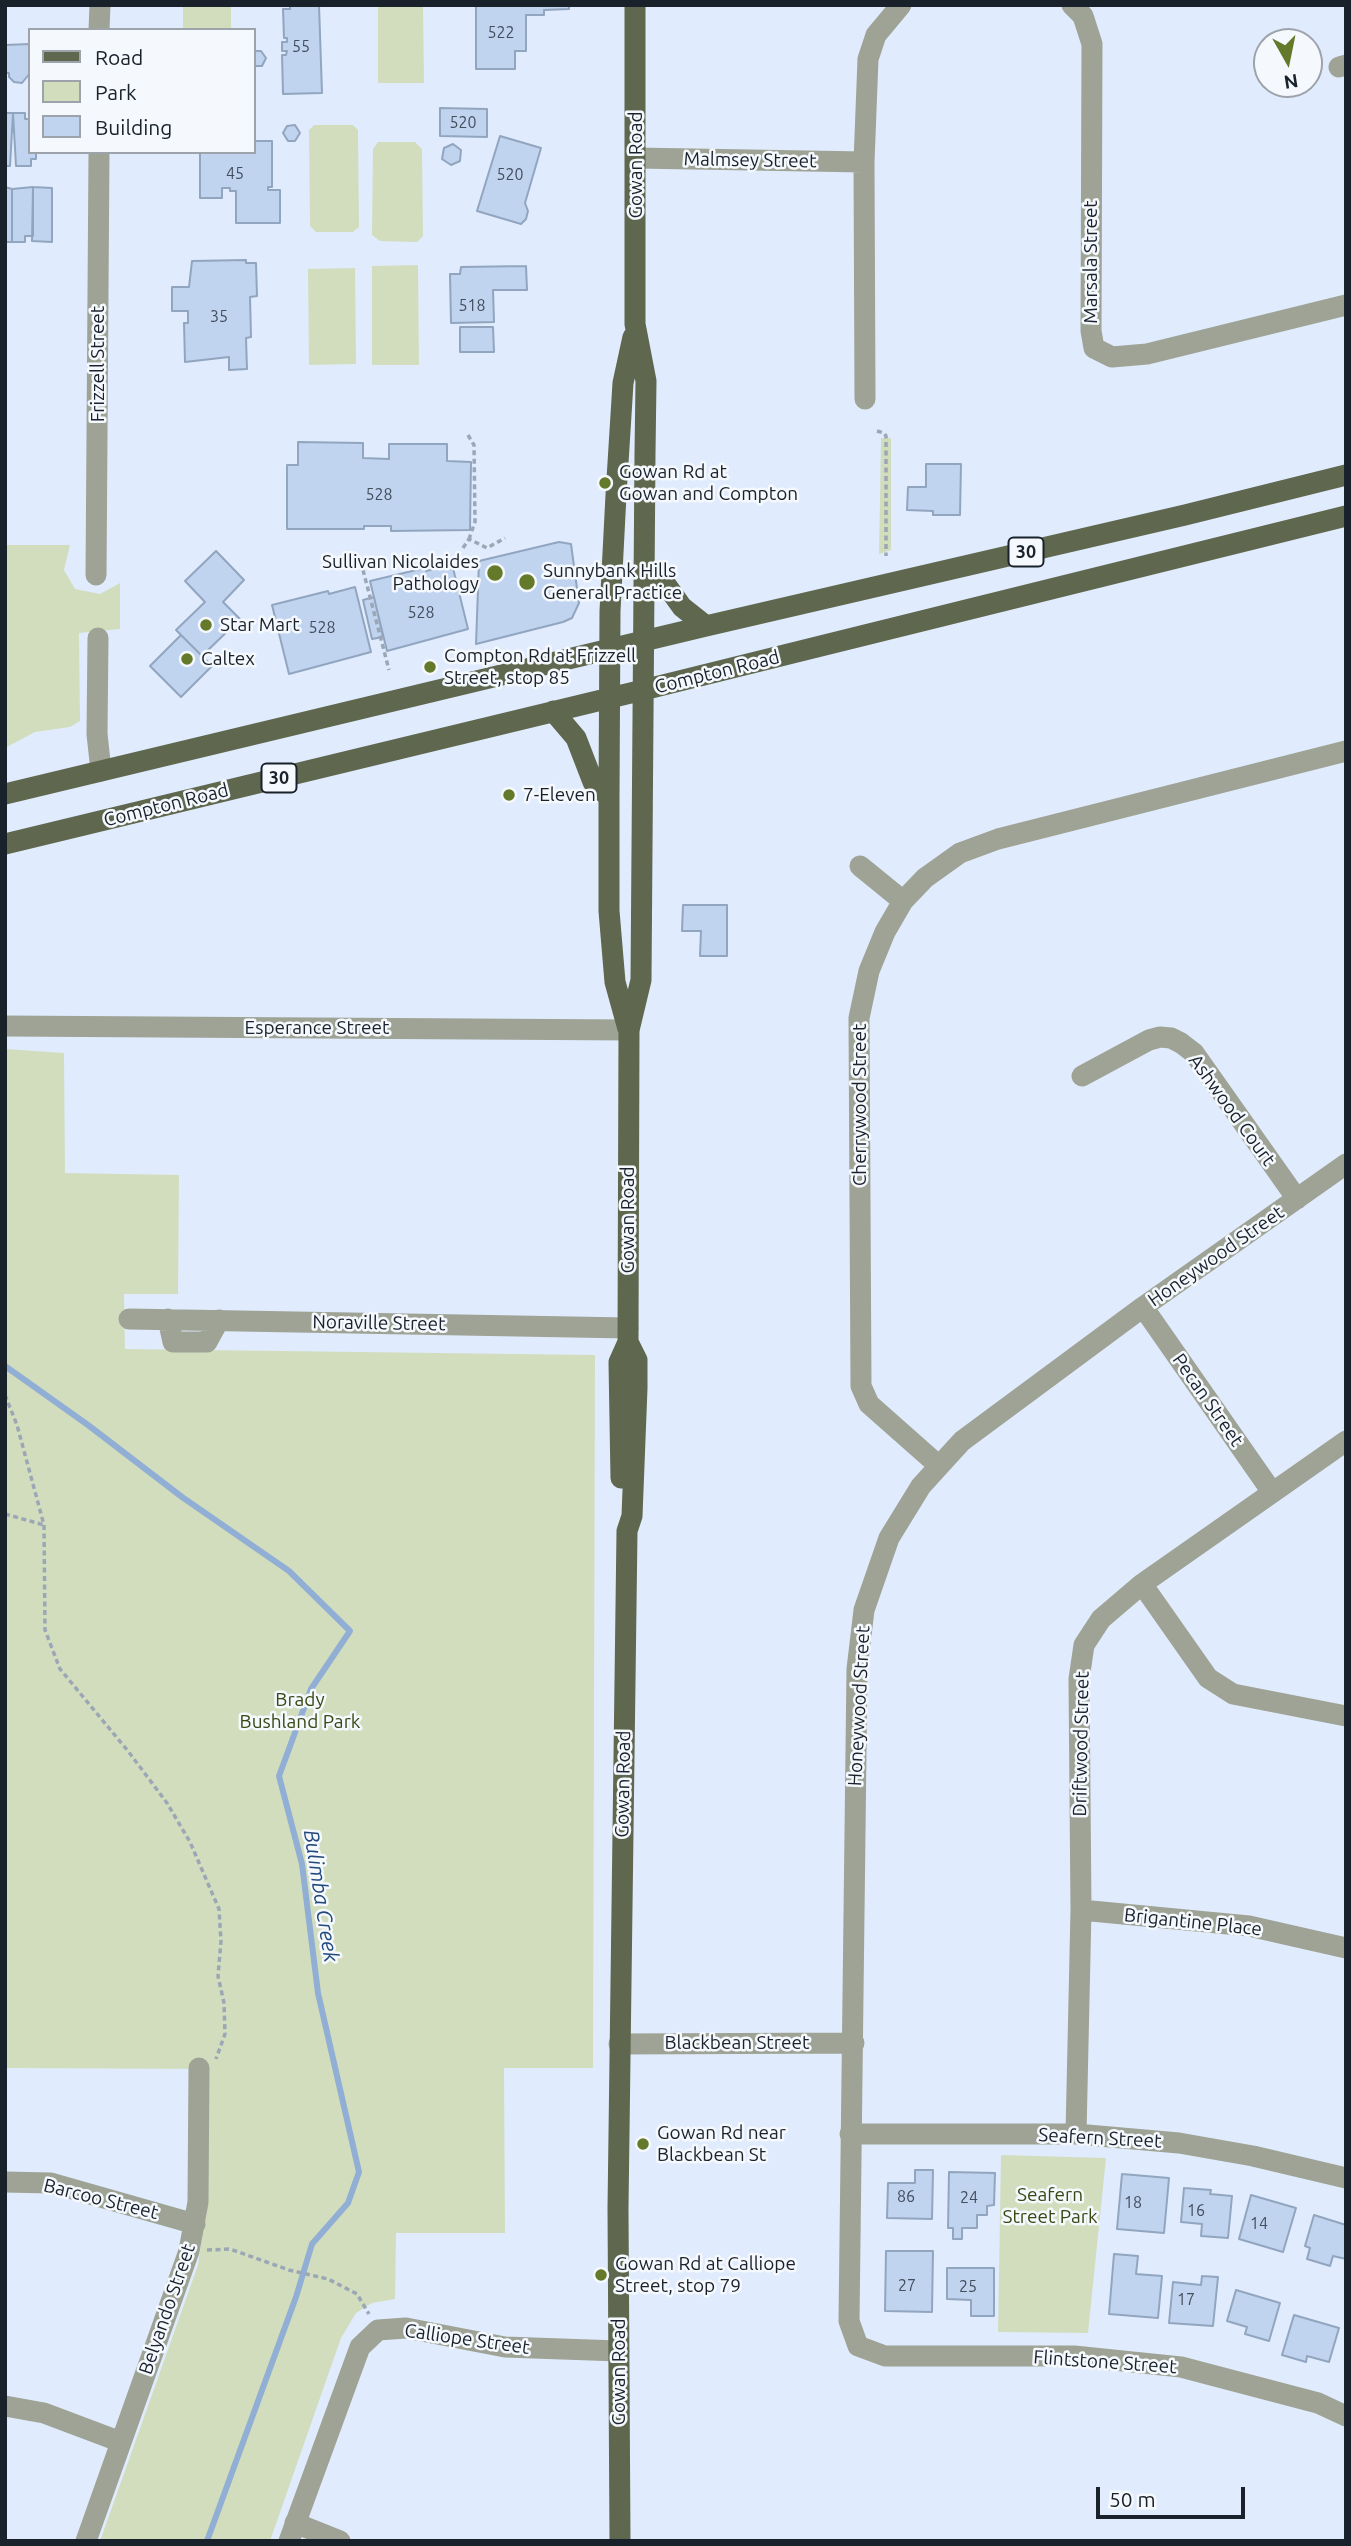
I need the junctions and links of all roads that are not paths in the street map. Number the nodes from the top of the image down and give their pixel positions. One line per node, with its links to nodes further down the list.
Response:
1 (100, 5): 5 (street)
2 (635, 5): 7 (main road, Gowan Road)
3 (901, 5): 8 (street)
4 (1072, 5): 9 (street, Marsala Street)
5 (99, 28)
6 (99, 154): 15 (street, Frizzell Street)
7 (636, 158): 8 (street, Malmsey Street); 10 (main road, Gowan Road)
8 (864, 162): 11 (street)
9 (1346, 304)
10 (635, 324): 14 (main road, Gowan Road); 19 (main road, Gowan Road)
11 (865, 399)
12 (1346, 475): 16 (main road, 30)
13 (1346, 516): 20 (main road, Compton Road / 30)
14 (645, 571): 16 (main road); 18 (main road, Gowan Road)
15 (96, 575)
16 (706, 626): 18 (main road, 30)
17 (98, 638): 24 (street)
18 (644, 641): 19 (main road, 30); 20 (main road, Gowan Road)
19 (610, 649): 21 (main road, Gowan Road); 24 (main road, 30)
20 (643, 691): 21 (main road, Compton Road / 30); 31 (main road, Gowan Road)
21 (610, 698): 22 (main road, Compton Road / 30); 26 (main road, Gowan Road)
22 (553, 711): 26 (main road); 27 (main road, Compton Road / 30)
23 (1346, 751): 29 (street, Cherrywood Street)
24 (101, 771): 25 (main road, 30)
25 (5, 793)
26 (608, 797): 31 (main road, Gowan Road)
27 (5, 844)
28 (860, 866): 29 (street)
29 (903, 901): 39 (street, Cherrywood Street)
30 (5, 1026): 31 (street, Esperance Street)
31 (629, 1030): 37 (main road, Gowan Road)
32 (1082, 1076): 34 (street, Ashwood Court)
33 (1346, 1164): 34 (street, Honeywood Street)
34 (1297, 1199): 35 (street, Honeywood Street)
35 (1143, 1307): 39 (street, Honeywood Street); 40 (street, Pecan Street)
36 (130, 1319): 37 (street, Noraville Street)
37 (628, 1335): 46 (main road, Gowan Road)
38 (1346, 1441): 40 (street, Driftwood Street)
39 (938, 1465): 45 (street, Honeywood Street)
40 (1272, 1492): 41 (street, Driftwood Street)
41 (1142, 1584): 42 (street); 43 (street, Driftwood Street)
42 (1346, 1716)
43 (1081, 1910): 44 (street, Brigantine Place); 49 (street, Driftwood Street)
44 (1346, 1948)
45 (854, 2043): 46 (street, Blackbean Street); 48 (street, Honeywood Street)
46 (619, 2044): 54 (main road, Gowan Road)
47 (199, 2068): 52 (street, Belyando Street)
48 (850, 2134): 49 (street, Seafern Street); 53 (street, Honeywood Street)
49 (1076, 2134): 50 (street, Seafern Street)
50 (1346, 2178)
51 (5, 2182): 52 (street, Barcoo Street)
52 (195, 2224): 57 (street, Belyando Street)
53 (858, 2346): 56 (street, Flintstone Street)
54 (619, 2351): 58 (street, Calliope Street); 61 (main road, Gowan Road)
55 (5, 2406): 57 (street)
56 (1346, 2416)
57 (121, 2442): 59 (street, Belyando Street)
58 (292, 2532): 60 (street)
59 (86, 2541)
60 (340, 2541)
61 (620, 2541)

